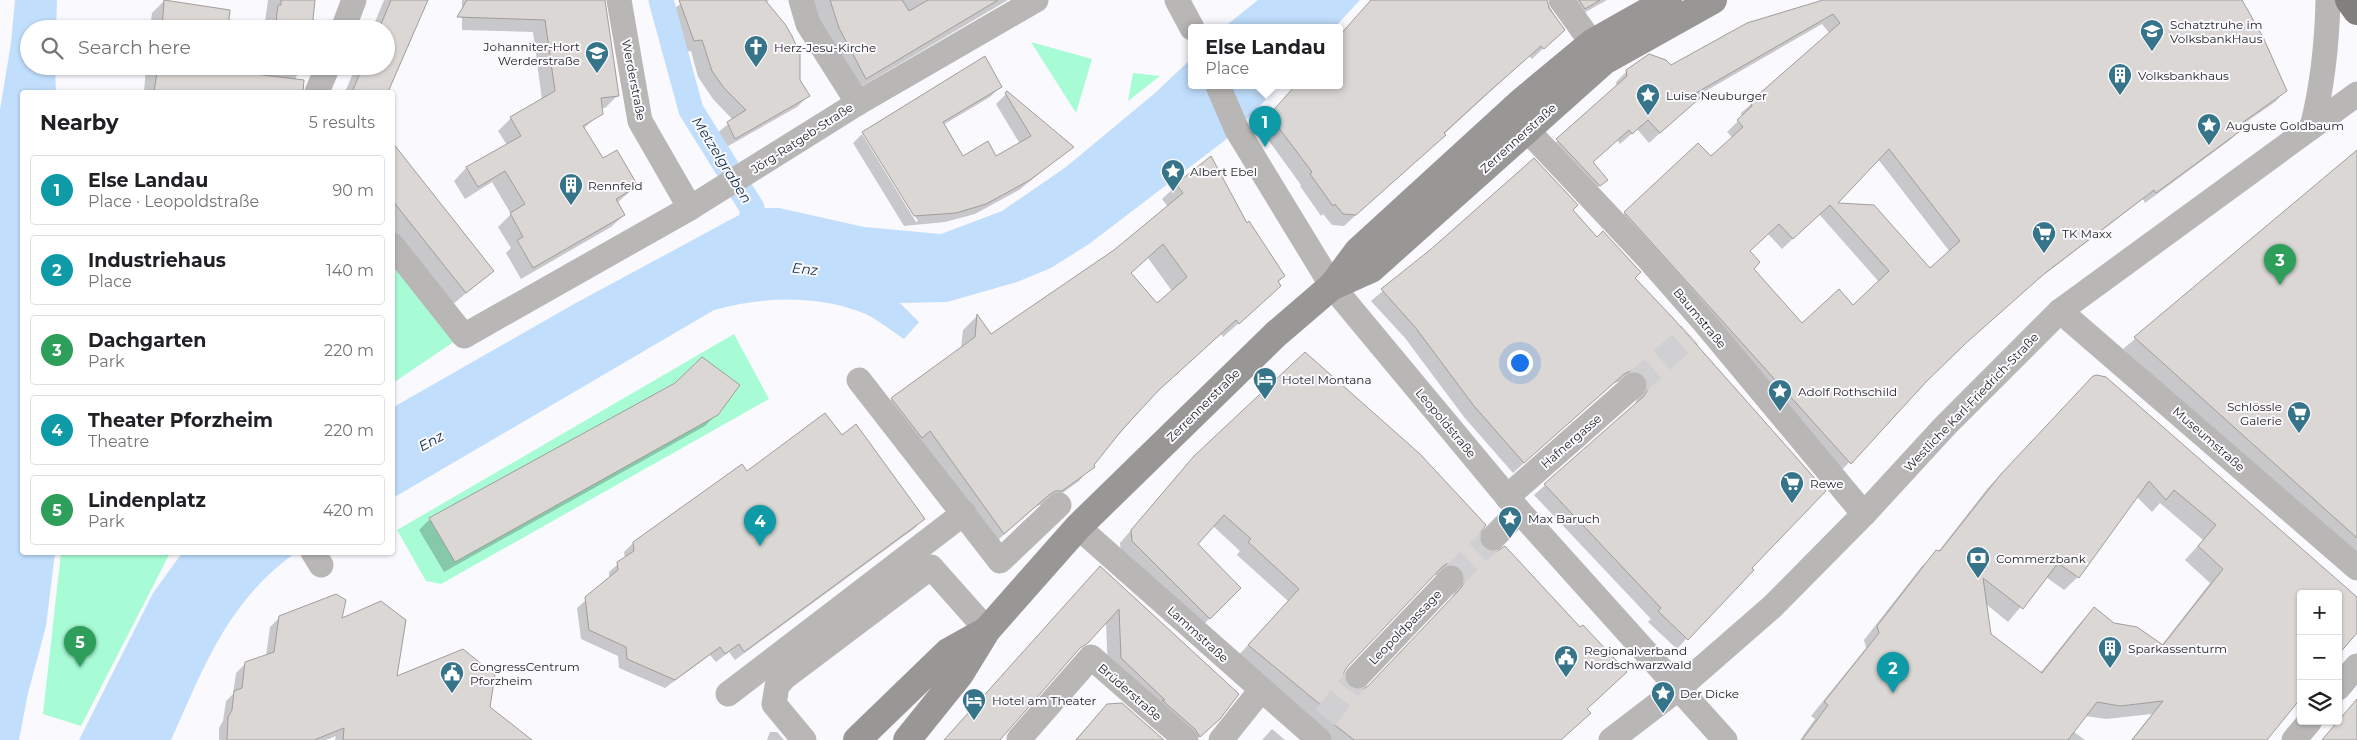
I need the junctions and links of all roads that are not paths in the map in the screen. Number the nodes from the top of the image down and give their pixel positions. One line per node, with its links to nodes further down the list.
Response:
1 (354, 0): 12 (street)
2 (619, 0): 22 (street, Werderstraße)
3 (802, 0): 19 (street)
4 (1036, 0): 19 (street, Jörg-Ratgeb-Straße)
5 (1178, 0): 13 (street)
6 (1561, 0): 14 (street)
7 (1668, 0): 14 (main road, Zerrennerstraße)
8 (1713, 0): 21 (main road, Zerrennerstraße)
9 (2328, 0): 20 (street)
10 (2349, 0): 11 (main road)
11 (2357, 11)
12 (346, 20)
13 (1190, 24)
14 (1592, 43): 24 (main road, Zerrennerstraße)
15 (324, 75): 17 (street)
16 (1219, 89): 24 (street, Leopoldstraße)
17 (318, 90)
18 (2357, 94): 20 (street, Westliche Karl-Friedrich-Straße)
19 (858, 103): 22 (street, Jörg-Ratgeb-Straße)
20 (2312, 126): 25 (street, Westliche Karl-Friedrich-Straße)
21 (1527, 130): 24 (main road, Zerrennerstraße); 31 (street, Baumstraße)
22 (697, 204): 23 (street, Jörg-Ratgeb-Straße)
23 (395, 249)
24 (1332, 286): 28 (street, Leopoldstraße); 32 (main road, Zerrennerstraße)
25 (2060, 311): 31 (street, Westliche Karl-Friedrich-Straße); 34 (street, Museumstraße)
26 (859, 380): 30 (street)
27 (1634, 385): 28 (street, Hafnergasse)
28 (1513, 504): 33 (street); 40 (street, Leopoldstraße)
29 (1059, 505): 30 (street)
30 (964, 512): 42 (street)
31 (1864, 514): 40 (street, Westliche Karl-Friedrich-Straße)
32 (1078, 527): 36 (main road, Zerrennerstraße); 41 (street, Lammstraße)
33 (1494, 538)
34 (2357, 568)
35 (1451, 578): 38 (street, Leopoldpassage)
36 (987, 630): 45 (street); 46 (main road); 47 (main road)
37 (2357, 666): 39 (street)
38 (1358, 676)
39 (2342, 683)
40 (1679, 688): 51 (street, Westliche Karl-Friedrich-Straße); 52 (street, Leopoldstraße)
41 (1261, 690): 44 (street, Lammstraße); 50 (street)
42 (728, 694)
43 (2307, 725): 53 (street)
44 (1318, 730)
45 (804, 740)
46 (857, 740)
47 (907, 740)
48 (1020, 740): 49 (street, Brüderstraße)
49 (1186, 740)
50 (1221, 740)
51 (1611, 740)
52 (1725, 740)
53 (2294, 740)

